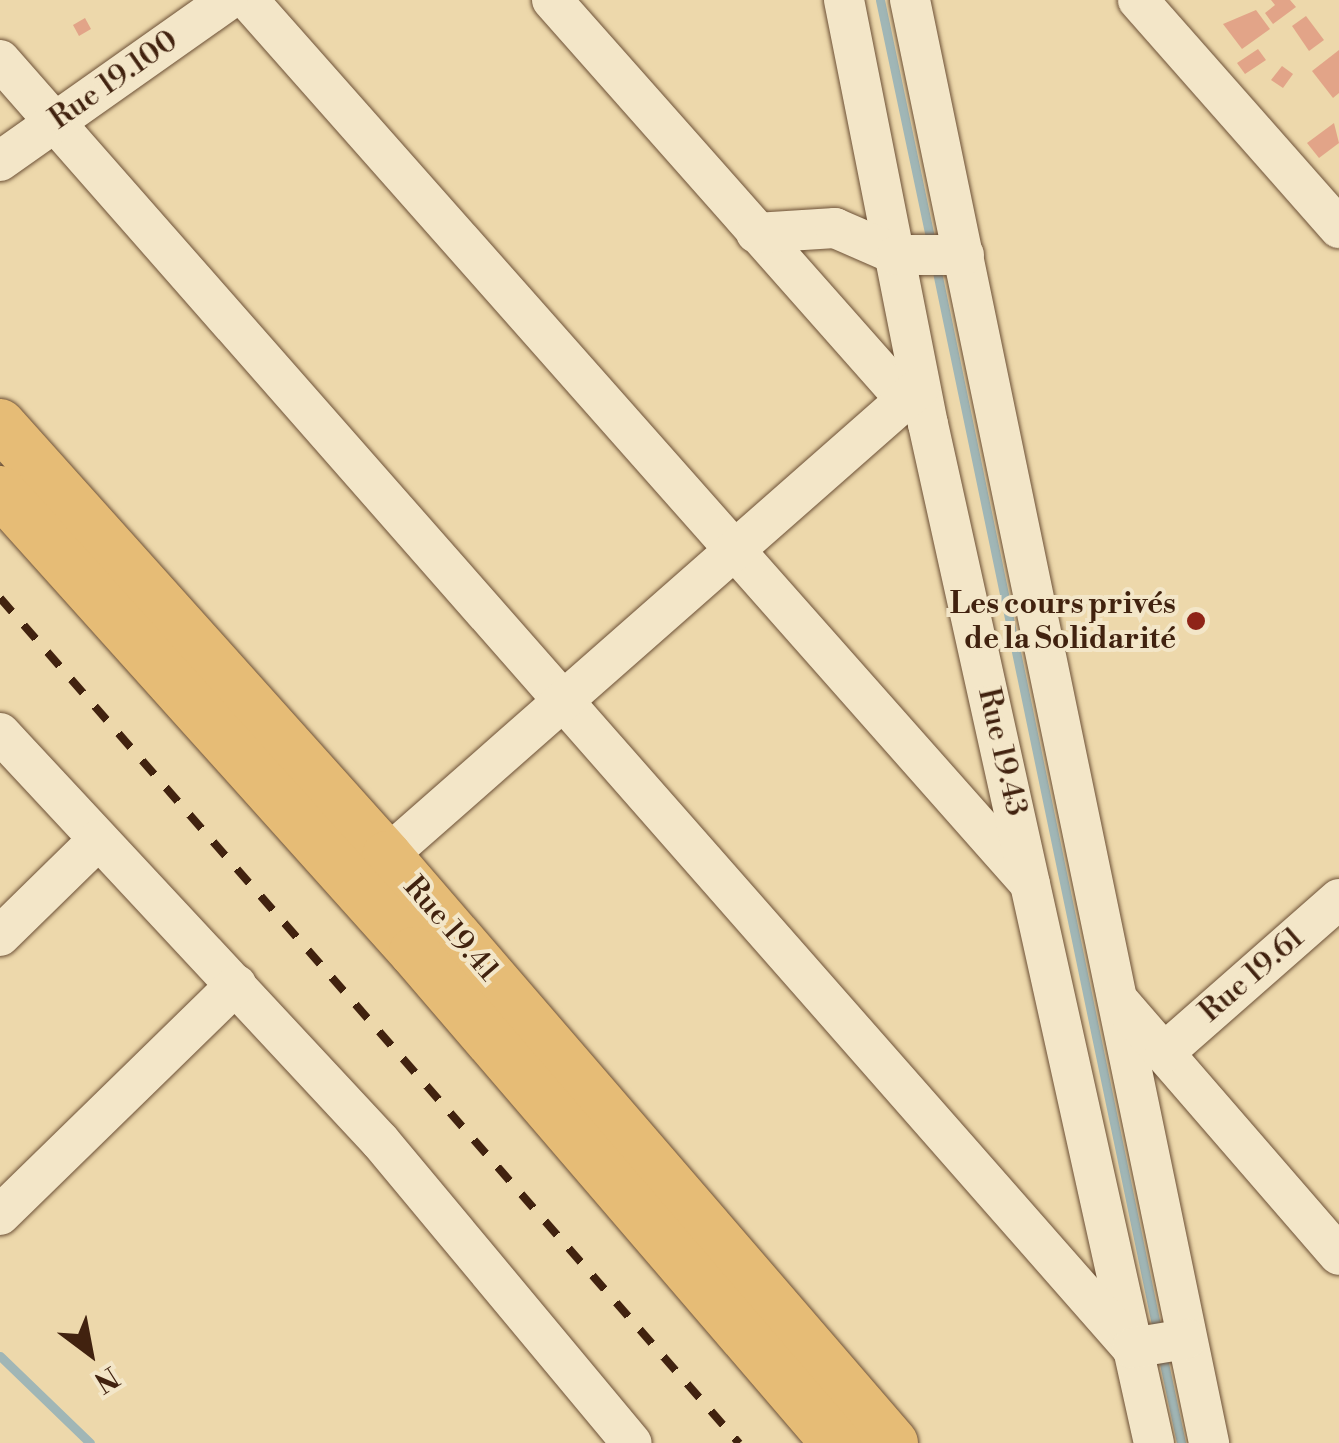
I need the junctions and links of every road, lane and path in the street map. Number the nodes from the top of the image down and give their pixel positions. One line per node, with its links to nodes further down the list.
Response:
1 (228, 0): 8 (street, Rue 19.100)
2 (248, 0): 17 (street)
3 (552, 0): 11 (street)
4 (910, 0): 13 (street)
5 (1138, 0): 10 (street)
6 (843, 2): 12 (street, Rue 19.43)
7 (0, 60): 8 (street)
8 (53, 122): 9 (street, Rue 19.100); 18 (street)
9 (0, 161)
10 (1339, 228)
11 (756, 232): 12 (street); 14 (street)
12 (896, 255): 13 (street); 14 (street, Rue 19.43)
13 (964, 255): 26 (street)
14 (913, 393): 17 (street); 22 (street, Rue 19.43)
15 (0, 424): 21 (main road, Rue 19.41)
16 (0, 491): 21 (main road, Rue 19.41)
17 (736, 555): 18 (street); 22 (street)
18 (562, 706): 21 (street); 32 (street)
19 (0, 734): 20 (street)
20 (98, 840): 24 (street); 27 (street)
21 (370, 870): 34 (main road, Rue 19.41); 35 (main road, Rue 19.41)
22 (1032, 886): 25 (street, Rue 19.43)
23 (1339, 899): 28 (street, Rue 19.61)
24 (0, 936)
25 (1050, 966): 26 (street); 32 (street, Rue 19.43)
26 (1111, 978): 28 (street); 31 (street)
27 (236, 985): 29 (street); 33 (street)
28 (1165, 1052): 30 (street)
29 (0, 1215)
30 (1339, 1255)
31 (1186, 1339): 32 (street); 37 (street)
32 (1132, 1348): 36 (street, Rue 19.43)
33 (632, 1443)
34 (836, 1443)
35 (893, 1443)
36 (1154, 1443)
37 (1208, 1443)

